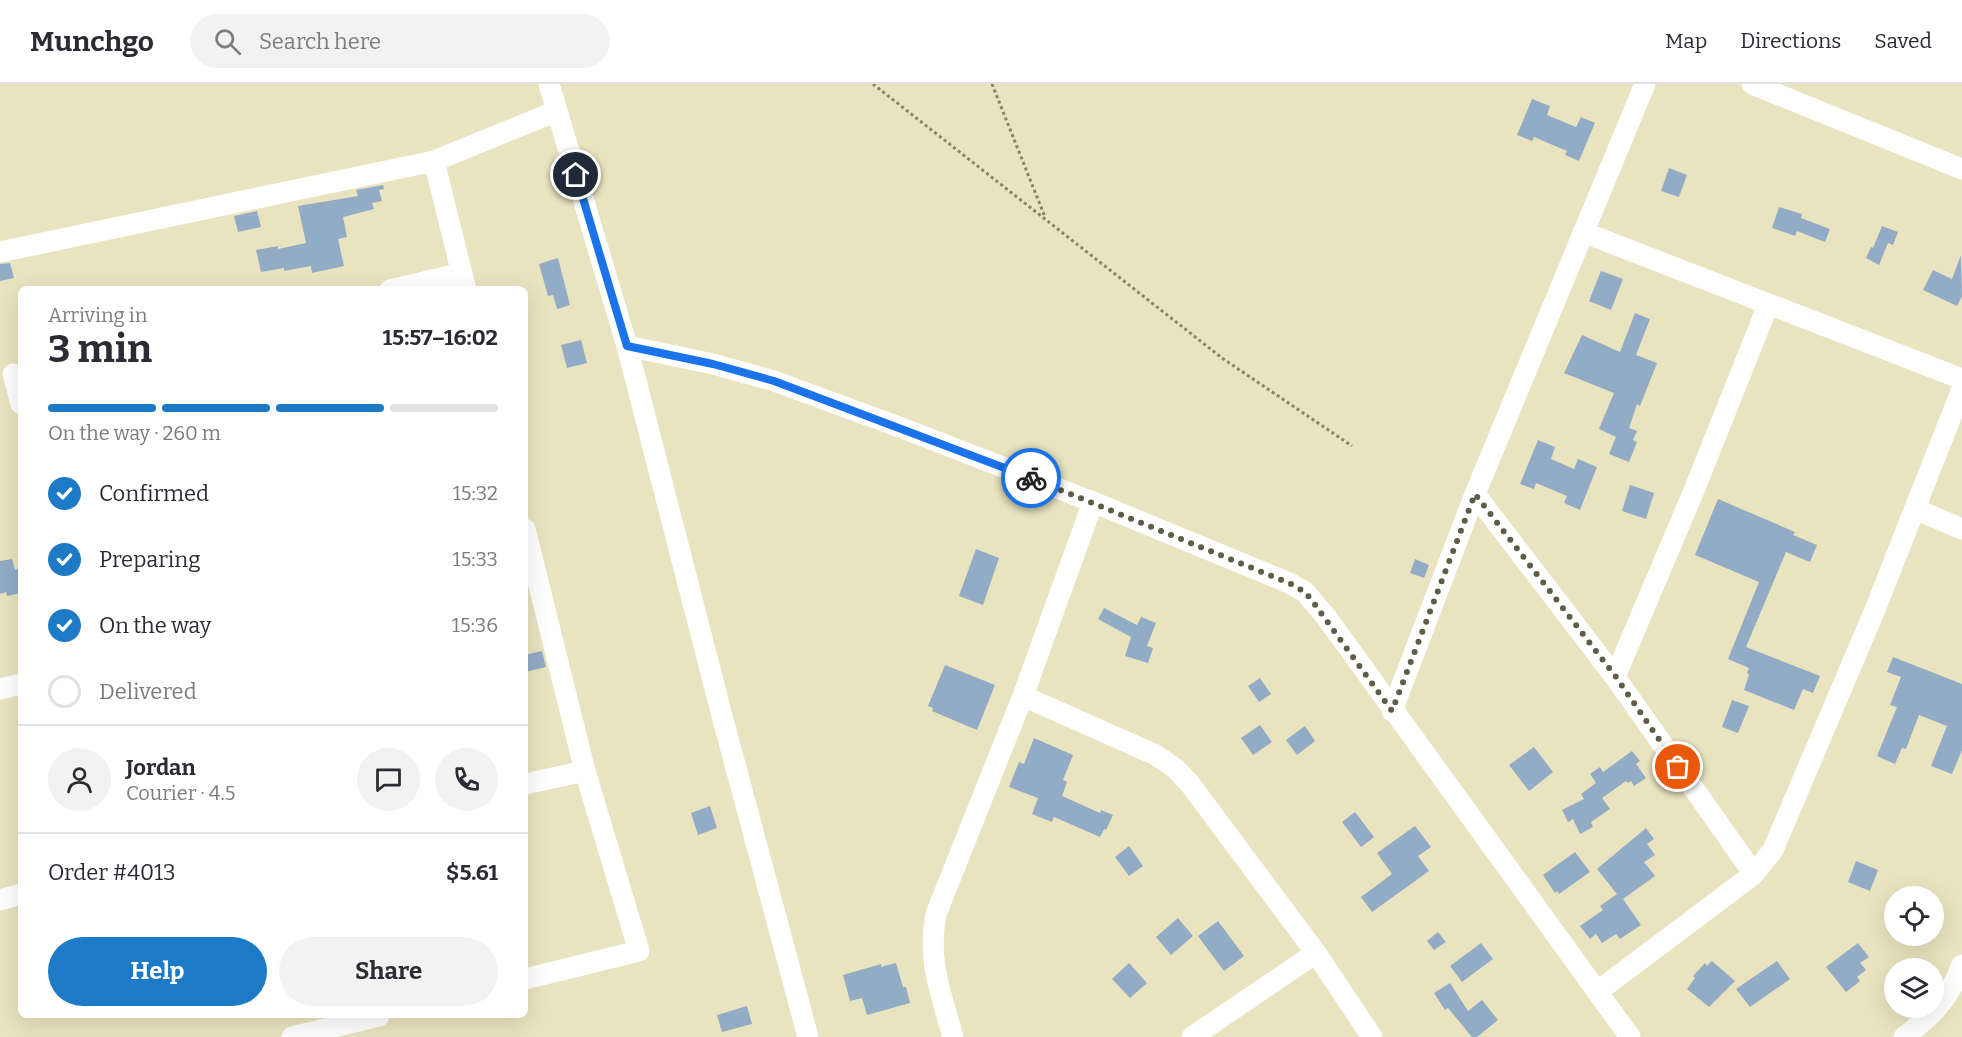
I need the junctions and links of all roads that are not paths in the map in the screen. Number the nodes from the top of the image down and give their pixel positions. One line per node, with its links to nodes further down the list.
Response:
1 (549, 84): 4 (street)
2 (1645, 84): 7 (street)
3 (1752, 84): 6 (street)
4 (557, 111): 5 (street); 12 (street)
5 (434, 160): 8 (street); 9 (street)
6 (1962, 169)
7 (1583, 232): 11 (street); 17 (street)
8 (0, 252)
9 (464, 281): 10 (street)
10 (423, 286)
11 (1768, 305): 14 (street); 22 (street)
12 (627, 346): 18 (street); 38 (street)
13 (11, 374): 16 (street)
14 (1962, 379)
15 (1962, 389): 19 (street)
16 (18, 395)
17 (1475, 494): 22 (street); 26 (street)
18 (1093, 502): 25 (street); 26 (street)
19 (1915, 509): 20 (street); 29 (street)
20 (1962, 529)
21 (528, 556): 27 (street)
22 (1616, 677): 29 (street)
23 (18, 685): 24 (street)
24 (0, 689)
25 (1023, 696): 32 (street); 39 (street)
26 (1392, 711): 35 (street)
27 (585, 771): 28 (street); 34 (street)
28 (528, 783)
29 (1754, 874): 35 (street)
30 (18, 895): 31 (street)
31 (0, 900)
32 (1316, 953): 40 (street); 41 (street)
33 (1962, 965): 43 (street)
34 (528, 978)
35 (1597, 992): 42 (street)
36 (371, 1018): 37 (street)
37 (292, 1037)
38 (808, 1037)
39 (953, 1037)
40 (1192, 1037)
41 (1372, 1037)
42 (1630, 1037)
43 (1904, 1037)

